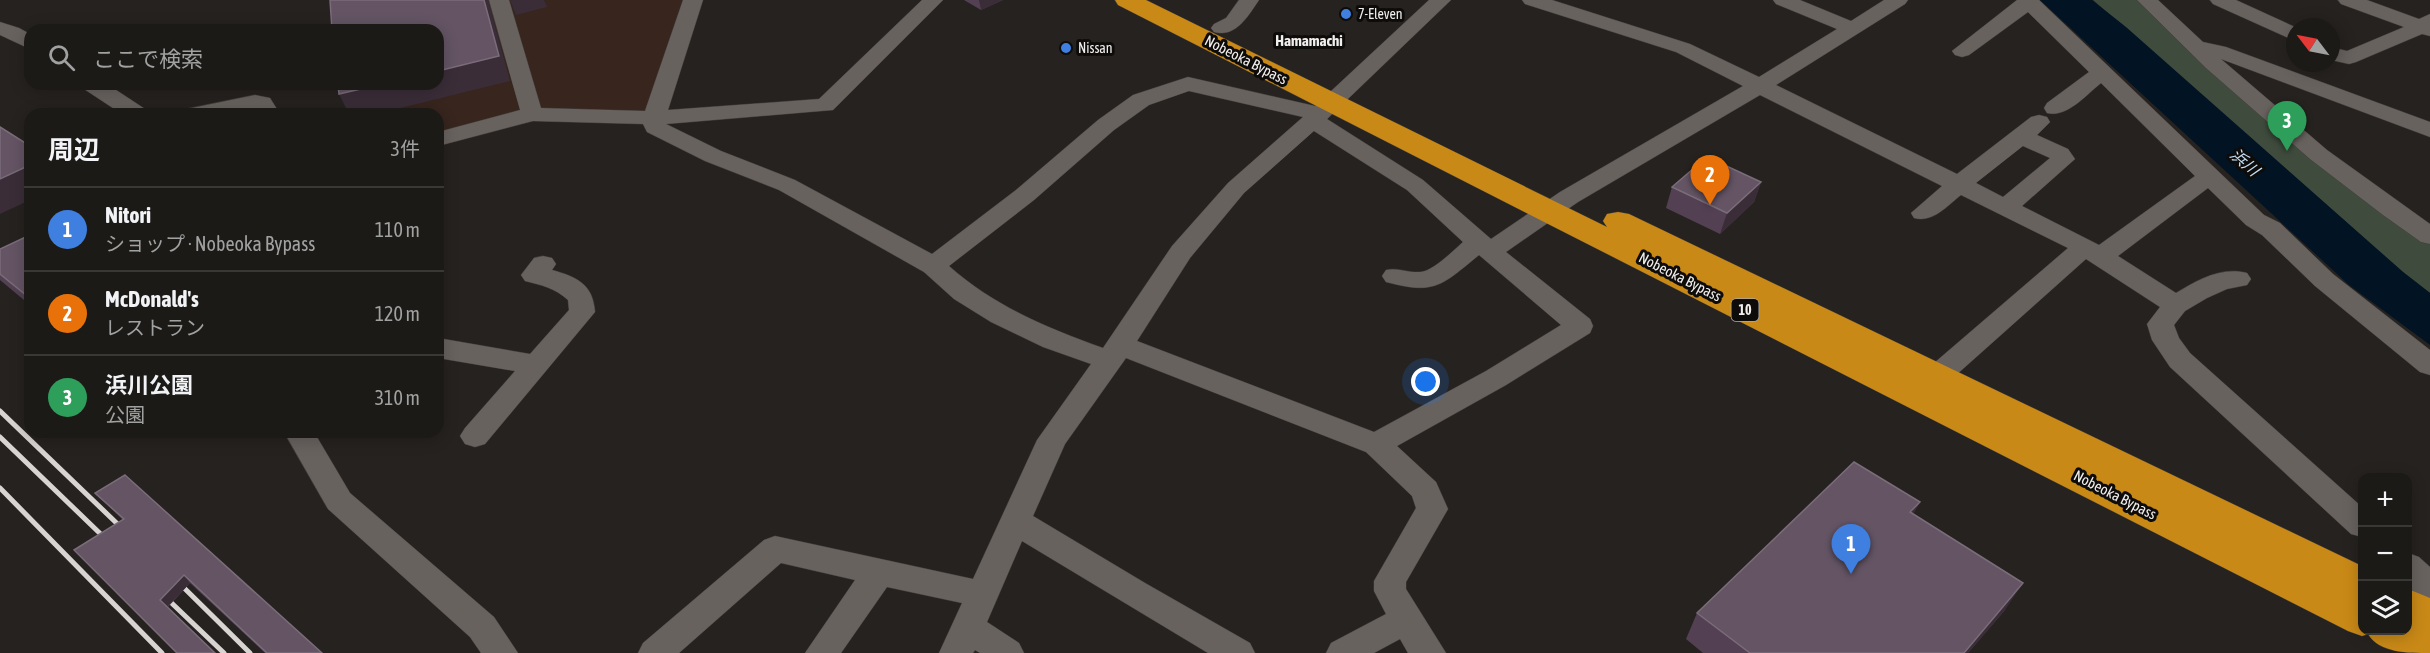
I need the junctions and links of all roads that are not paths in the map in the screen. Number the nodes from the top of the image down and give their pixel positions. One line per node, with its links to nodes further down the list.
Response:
1 (499, 0): 31 (street)
2 (693, 0): 32 (street)
3 (933, 0): 32 (street)
4 (1127, 0): 27 (highway, Nobeoka Bypass / 10)
5 (1163, 0): 17 (highway, Nobeoka Bypass / 10)
6 (1249, 0): 17 (street)
7 (1440, 0): 27 (street)
8 (1532, 0): 25 (street)
9 (1783, 0): 18 (street)
10 (1898, 0): 18 (street)
11 (2147, 0): 21 (street)
12 (2220, 0): 19 (street)
13 (2348, 0): 15 (street)
14 (2028, 1): 22 (street); 24 (street)
15 (2427, 26): 23 (street)
16 (0, 28): 20 (street)
17 (1221, 28): 27 (highway, Nobeoka Bypass / 10)
18 (1851, 28): 25 (street)
19 (2286, 32)
20 (24, 39)
21 (2194, 47): 34 (street); 41 (street)
22 (1962, 51)
23 (2340, 55)
24 (2102, 72): 33 (street); 36 (street)
25 (1756, 86): 37 (street); 38 (street)
26 (101, 90): 28 (street)
27 (1327, 107): 38 (highway, Nobeoka Bypass / 10); 42 (street); 45 (street); 50 (street)
28 (128, 108)
29 (225, 108): 30 (street)
30 (265, 108)
31 (531, 114): 32 (street); 35 (street)
32 (654, 118): 45 (street)
33 (2038, 122): 37 (street); 39 (street)
34 (2430, 130)
35 (444, 136)
36 (2213, 180): 43 (street); 52 (street)
37 (1958, 185): 39 (street); 40 (street)
38 (1559, 204): 42 (street); 53 (highway, Nobeoka Bypass / 10); 65 (highway, Nobeoka Bypass / 10)
39 (2004, 208): 43 (street)
40 (1923, 213)
41 (2430, 236)
42 (1485, 246): 46 (street); 56 (street)
43 (2093, 252): 48 (street); 53 (street)
44 (543, 264): 51 (street)
45 (933, 266): 50 (street)
46 (1395, 276)
47 (2238, 279): 48 (street)
48 (2176, 305): 58 (street)
49 (444, 349): 51 (street)
50 (1114, 353): 56 (street); 57 (street)
51 (536, 365): 54 (street)
52 (2430, 365)
53 (1936, 376): 61 (highway, Nobeoka Bypass / 10)
54 (476, 436)
55 (302, 438): 71 (street)
56 (1376, 444): 67 (street)
57 (1016, 520): 63 (street); 75 (street)
58 (2358, 521)
59 (2412, 570): 62 (street)
60 (879, 572): 63 (street); 72 (street); 73 (street)
61 (2358, 583)
62 (2430, 587)
63 (982, 594): 69 (street)
64 (2412, 608): 66 (highway)
65 (2358, 617)
66 (2430, 617)
67 (1406, 619): 76 (street); 77 (street)
68 (2396, 635): 70 (highway)
69 (962, 640): 74 (street)
70 (2430, 652)
71 (501, 653)
72 (655, 653)
73 (822, 653)
74 (1007, 653)
75 (1238, 653)
76 (1343, 653)
77 (1429, 653)

